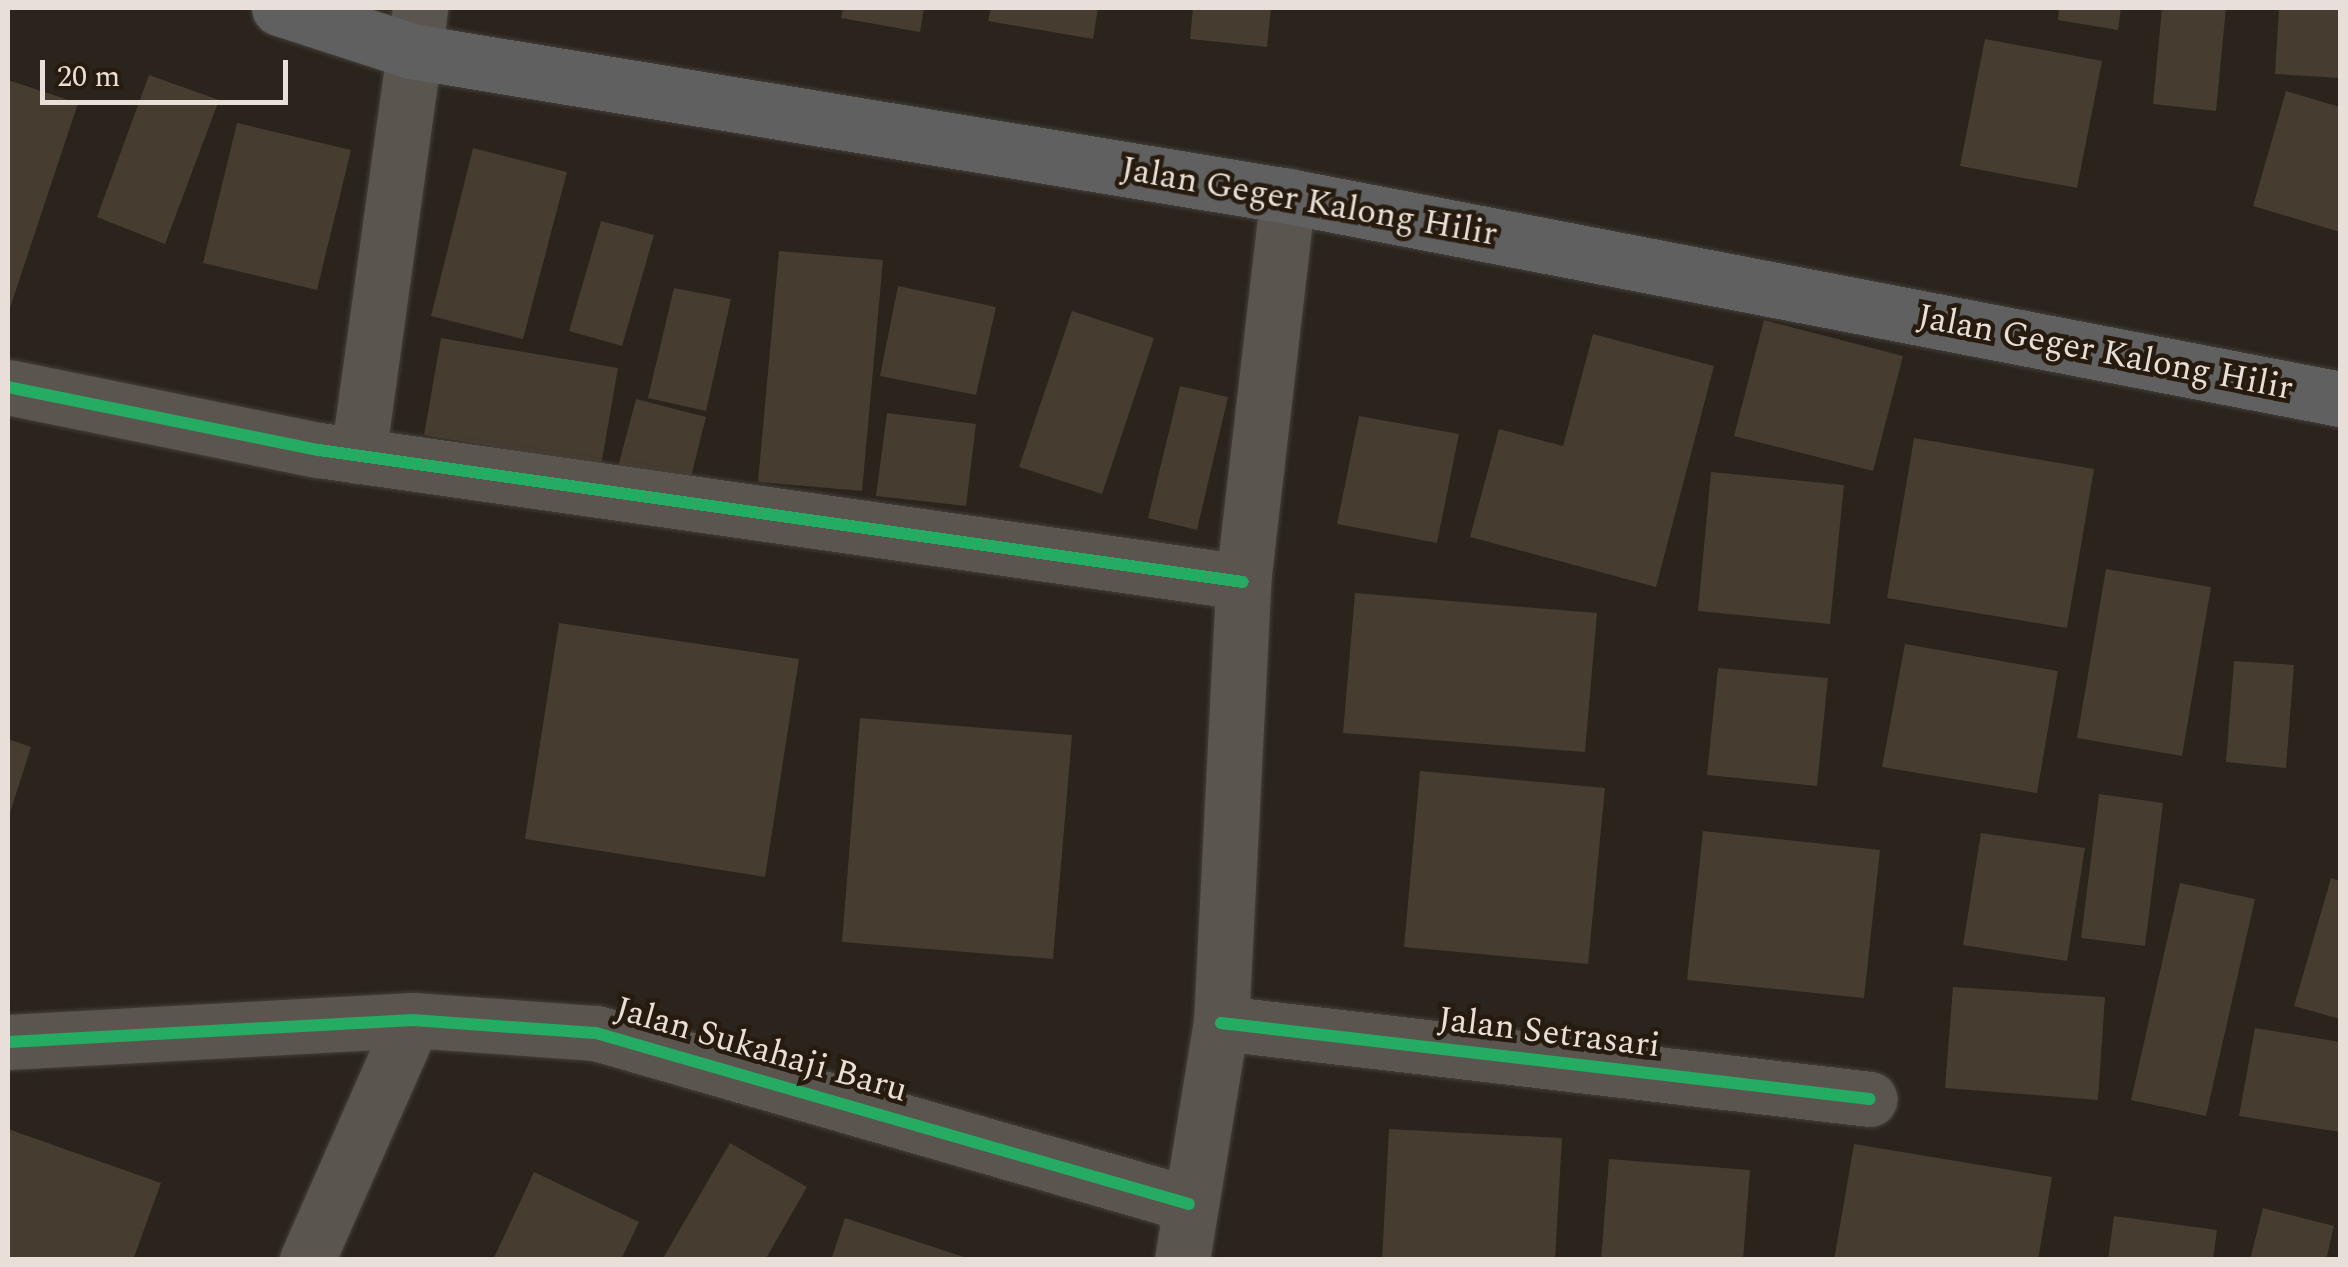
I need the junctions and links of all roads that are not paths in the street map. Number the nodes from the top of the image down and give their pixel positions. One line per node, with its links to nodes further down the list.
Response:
1 (279, 8): 2 (main road, Jalan Geger Kalong Hilir)
2 (416, 29): 3 (main road, Jalan Geger Kalong Hilir); 6 (street)
3 (1288, 196): 5 (main road, Jalan Geger Kalong Hilir); 7 (street)
4 (8, 387): 6 (street)
5 (2340, 399)
6 (358, 456): 7 (street)
7 (1243, 582): 9 (street)
8 (413, 1020): 10 (street, Jalan Sukahaji Baru); 12 (street, Jalan Sukahaji Baru); 13 (street)
9 (1221, 1024): 11 (street, Jalan Setrasari); 12 (street)
10 (8, 1042)
11 (1870, 1099)
12 (1189, 1204): 14 (street)
13 (307, 1260)
14 (1182, 1260)

